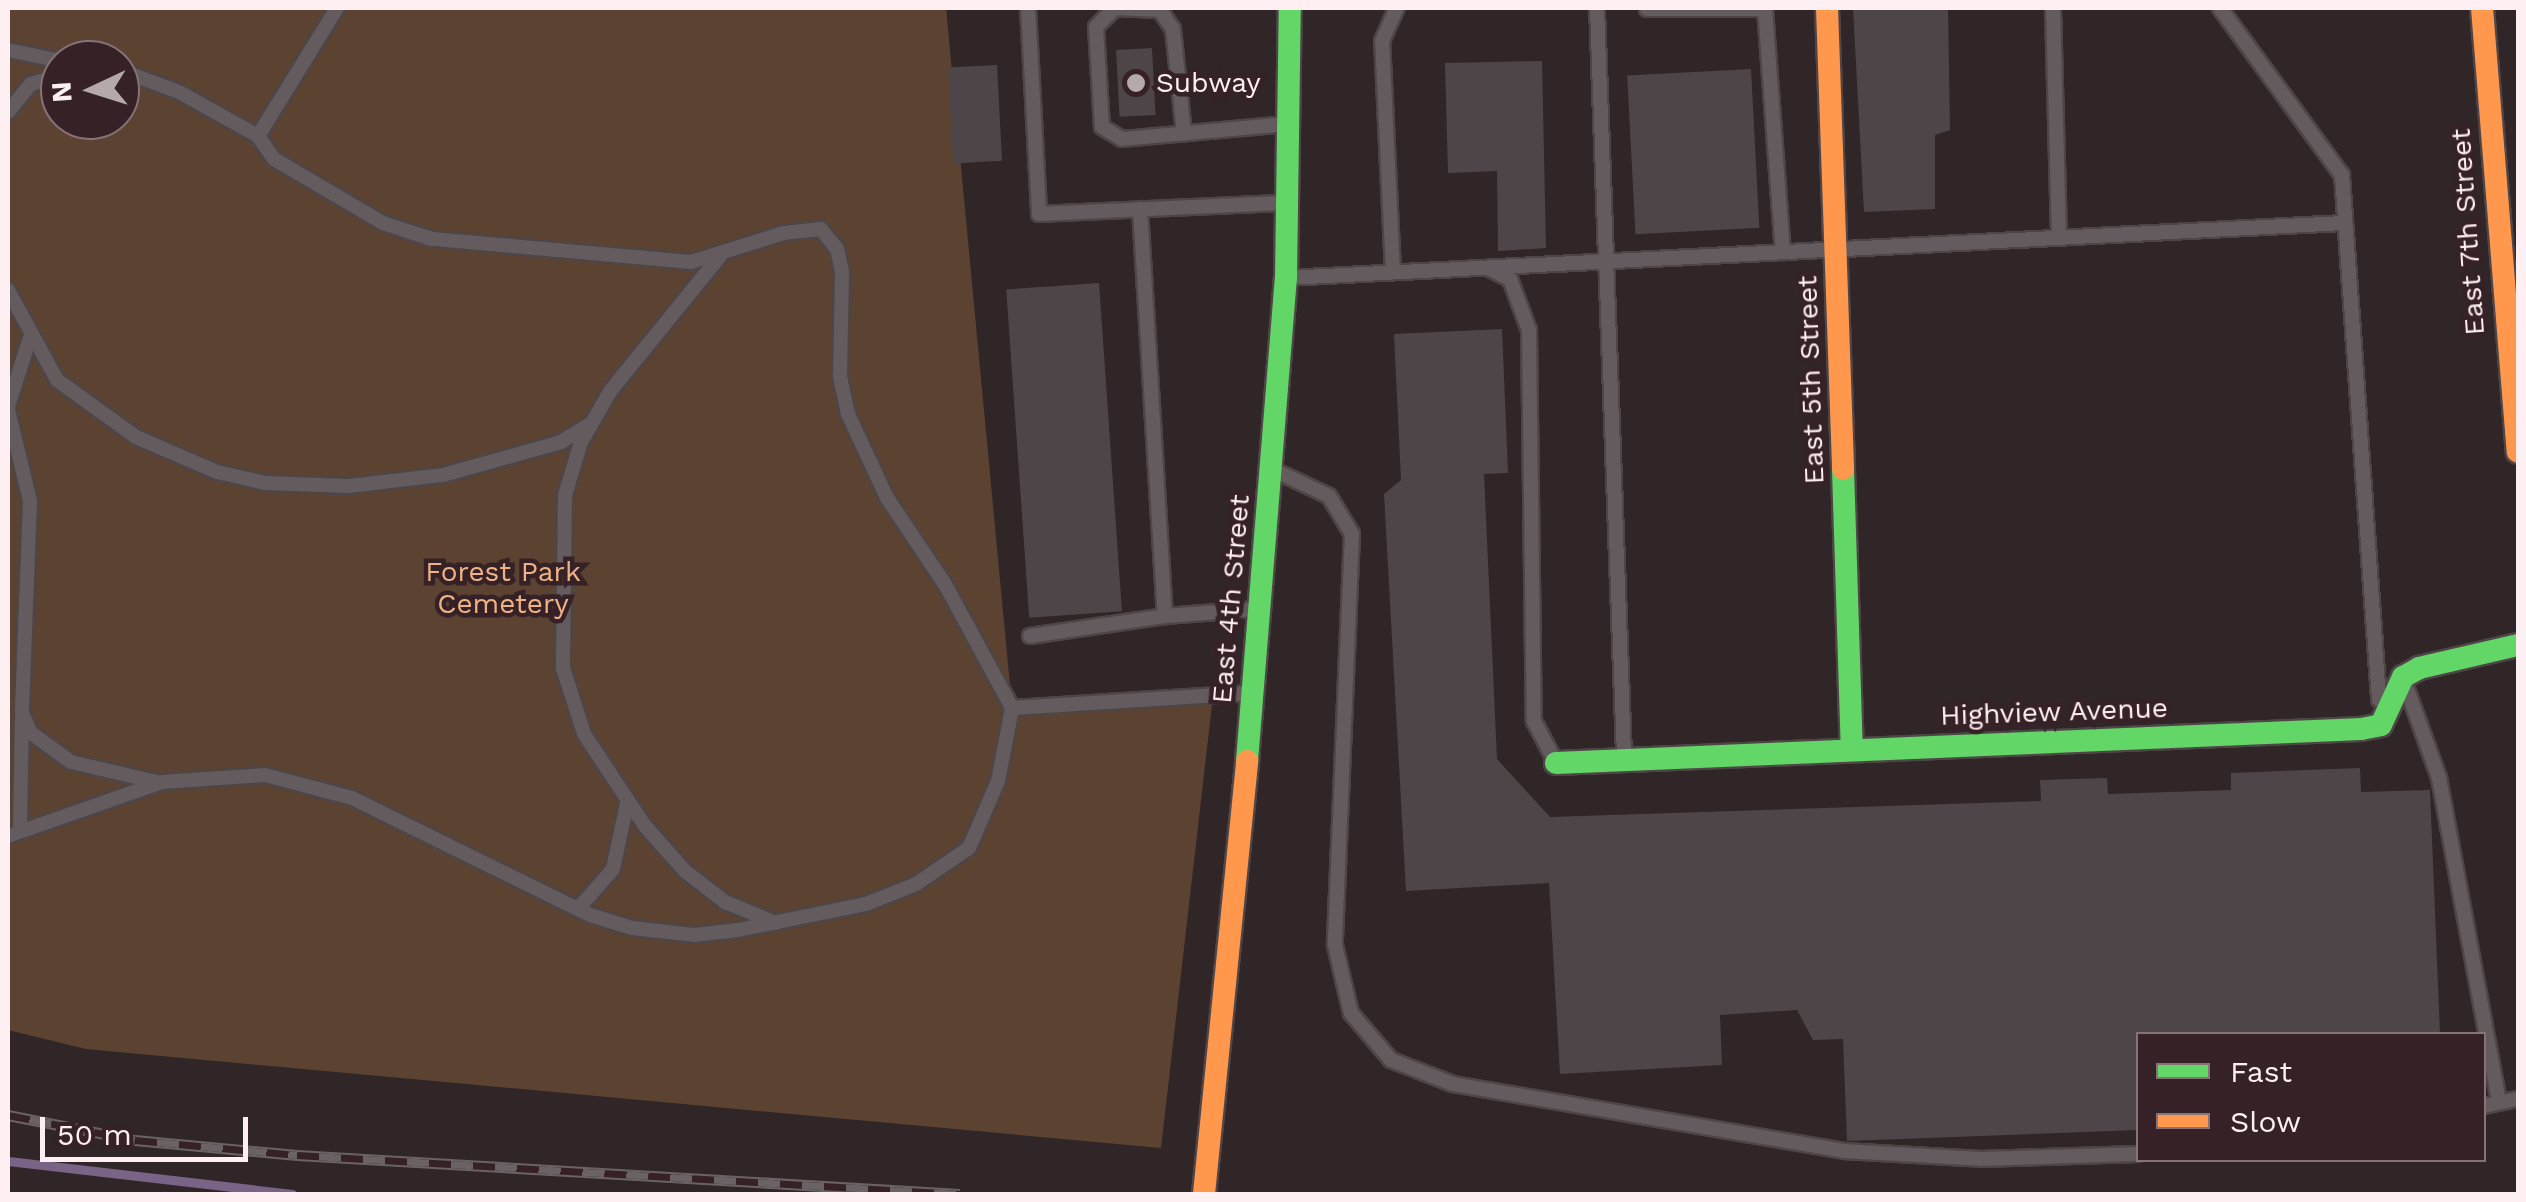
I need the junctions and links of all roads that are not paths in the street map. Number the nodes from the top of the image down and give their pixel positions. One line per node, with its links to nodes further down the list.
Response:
1 (338, 8): 21 (lane)
2 (1028, 8): 25 (lane)
3 (1115, 8): 20 (lane); 20 (lane)
4 (1290, 8): 19 (street, East 4th Street)
5 (1397, 8): 33 (lane)
6 (1597, 8): 31 (lane)
7 (1827, 8): 28 (street, East 5th Street)
8 (2054, 8): 27 (lane)
9 (2220, 8): 26 (lane)
10 (2455, 8): 17 (street)
11 (2482, 8): 17 (street, East 7th Street)
12 (1647, 9): 29 (lane)
13 (8, 50): 14 (lane)
14 (40, 57)
15 (140, 77): 21 (lane)
16 (40, 81): 18 (lane)
17 (2486, 92): 23 (street, East 7th Street)
18 (8, 112)
19 (1292, 124): 20 (lane); 24 (street, East 4th Street)
20 (1184, 133)
21 (258, 136): 30 (lane)
22 (2518, 143): 23 (street)
23 (2494, 170): 39 (street, East 7th Street)
24 (1292, 202): 25 (lane); 34 (street, East 4th Street)
25 (1140, 209): 42 (lane)
26 (2344, 223): 27 (lane); 49 (lane)
27 (2059, 238): 28 (lane)
28 (1838, 249): 29 (lane); 50 (street, East 5th Street)
29 (1783, 252): 31 (lane)
30 (720, 256): 38 (lane); 47 (lane)
31 (1607, 261): 32 (lane); 51 (lane)
32 (1488, 268): 33 (lane); 52 (lane)
33 (1392, 272): 34 (lane)
34 (1286, 278): 40 (street, East 4th Street)
35 (8, 290): 36 (lane)
36 (30, 338): 37 (lane); 38 (lane)
37 (8, 408): 48 (lane)
38 (592, 424): 54 (lane)
39 (2518, 452)
40 (1272, 470): 41 (street, East 4th Street); 62 (lane)
41 (1262, 608): 42 (lane); 46 (street, East 4th Street)
42 (1165, 616): 43 (lane)
43 (1030, 636)
44 (2518, 645): 45 (street)
45 (2403, 677): 49 (street); 58 (lane)
46 (1254, 693): 47 (lane); 63 (street, East 4th Street)
47 (1012, 708): 57 (lane)
48 (22, 713): 53 (lane); 55 (lane)
49 (2381, 725): 50 (street, Highview Avenue)
50 (1852, 750): 51 (street, Highview Avenue)
51 (1624, 761): 52 (street, Highview Avenue)
52 (1556, 763)
53 (162, 782): 55 (lane); 56 (lane)
54 (627, 803): 56 (lane); 57 (lane)
55 (14, 833)
56 (578, 909): 57 (lane)
57 (777, 923)
58 (2480, 1032)
59 (2486, 1073): 61 (lane)
60 (2518, 1098): 61 (lane)
61 (2491, 1104)
62 (2136, 1154)
63 (1204, 1194)

